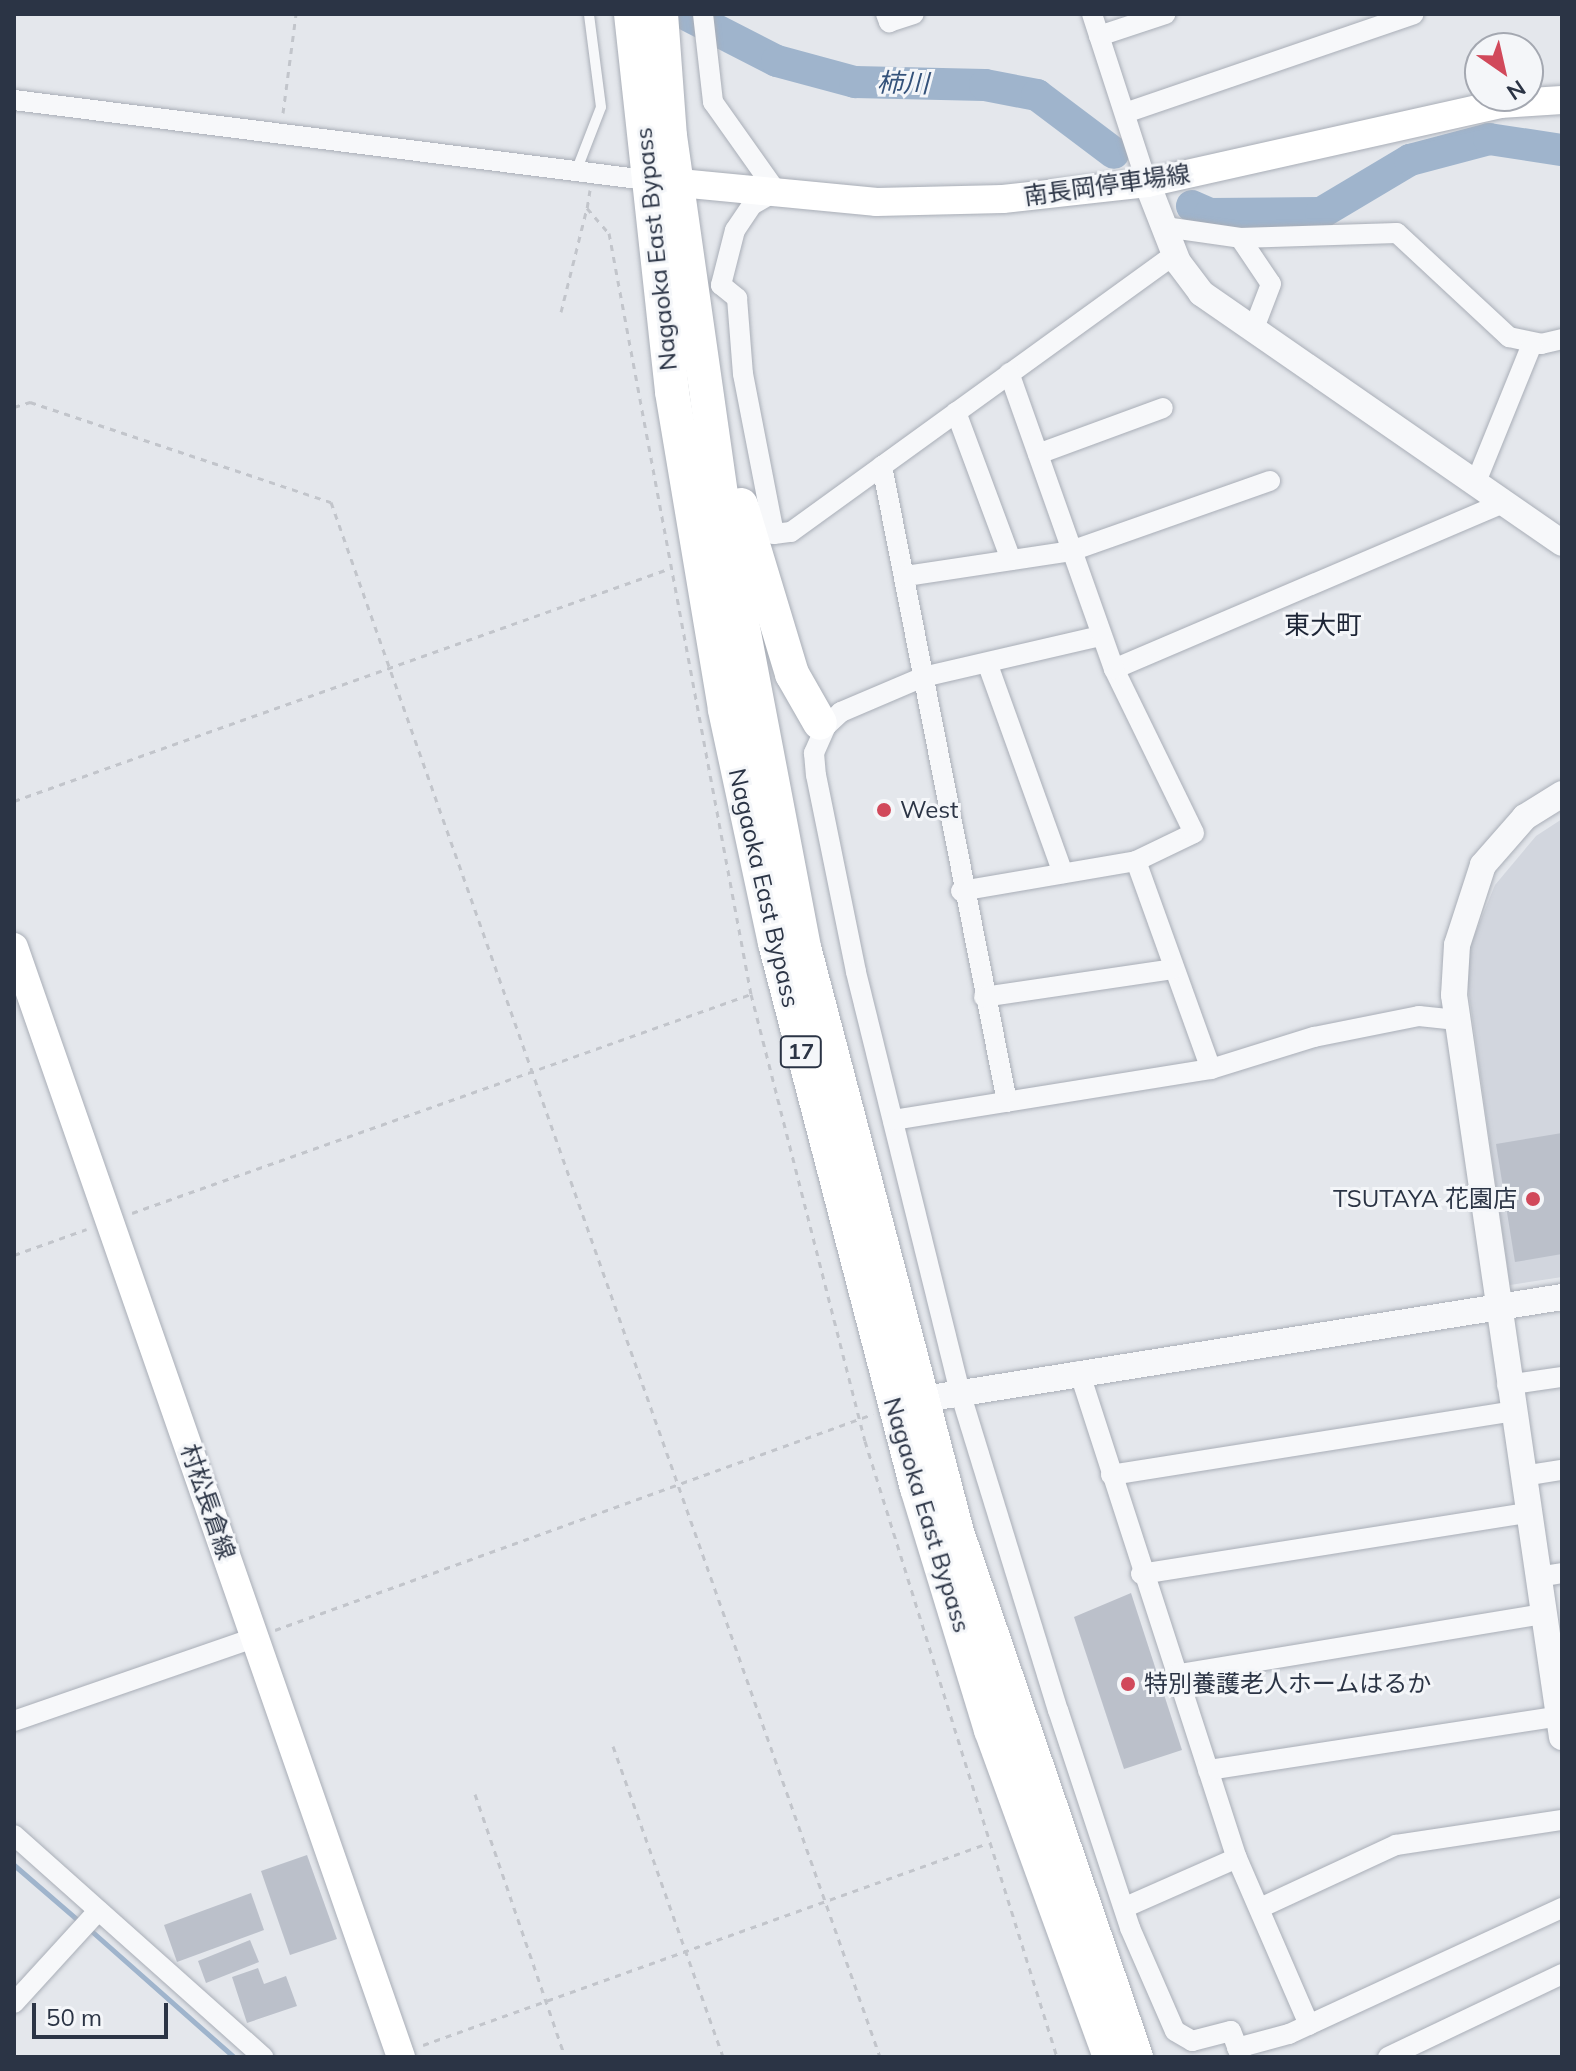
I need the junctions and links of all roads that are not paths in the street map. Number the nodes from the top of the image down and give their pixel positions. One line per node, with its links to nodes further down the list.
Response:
1 (589, 14): 14 (lane)
2 (631, 14): 15 (highway, Nagaoka East Bypass / 17)
3 (661, 14): 15 (highway, Nagaoka East Bypass / 17)
4 (703, 14): 17 (street)
5 (886, 14): 6 (street)
6 (914, 14)
7 (1092, 14): 10 (street)
8 (1165, 14): 10 (street)
9 (1414, 14): 13 (street)
10 (1099, 36): 13 (street)
11 (14, 100): 14 (street)
12 (1562, 100): 16 (main road, 南長岡停車場線)
13 (1125, 113): 16 (street)
14 (585, 170): 15 (street)
15 (662, 181): 17 (main road, 南長岡停車場線); 21 (highway, Nagaoka East Bypass / 17); 74 (highway, Nagaoka East Bypass / 17)
16 (1147, 183): 17 (main road, 南長岡停車場線); 18 (street)
17 (776, 191): 22 (street)
18 (1165, 227): 19 (street); 20 (street)
19 (1240, 238): 23 (street); 25 (street)
20 (1175, 254): 23 (street); 26 (street)
21 (689, 268): 22 (street); 27 (highway, Nagaoka East Bypass / 17)
22 (721, 285): 31 (street)
23 (1253, 331): 33 (street)
24 (1562, 339): 25 (street)
25 (1532, 344): 33 (street)
26 (1009, 373): 29 (street); 30 (street)
27 (707, 381): 43 (highway); 83 (highway, Nagaoka East Bypass / 17)
28 (1163, 408): 30 (street)
29 (956, 412): 31 (street); 37 (street)
30 (1038, 454): 36 (street)
31 (882, 466): 38 (street)
32 (1270, 481): 36 (street)
33 (1476, 482): 34 (street)
34 (1503, 503): 35 (street); 41 (street)
35 (1562, 543)
36 (1071, 551): 37 (street); 39 (street)
37 (1011, 560): 38 (street)
38 (906, 576): 42 (street)
39 (1101, 636): 40 (street); 41 (street)
40 (988, 665): 42 (street); 46 (street)
41 (1114, 669): 45 (street)
42 (923, 677): 43 (street); 47 (street)
43 (823, 725): 54 (street)
44 (1562, 794): 51 (street)
45 (1136, 861): 46 (street); 49 (street)
46 (1063, 873): 47 (street)
47 (961, 891): 50 (street)
48 (14, 947): 69 (main road, 村松長倉線)
49 (1173, 969): 50 (street); 52 (street)
50 (984, 997): 53 (street)
51 (1457, 1020): 52 (street); 56 (street)
52 (1211, 1069): 53 (street)
53 (1007, 1102): 54 (street)
54 (893, 1120): 60 (street)
55 (1562, 1297): 56 (street)
56 (1494, 1306): 57 (street); 59 (street)
57 (1079, 1371): 60 (street); 63 (street)
58 (1562, 1377): 59 (street)
59 (1507, 1385): 61 (street)
60 (948, 1395): 79 (street)
61 (1509, 1412): 63 (street); 64 (street)
62 (1562, 1470): 64 (street)
63 (1111, 1475): 66 (street)
64 (1523, 1476): 65 (street)
65 (1527, 1513): 66 (street); 67 (street)
66 (1141, 1574): 71 (street)
67 (1550, 1575): 68 (street)
68 (1543, 1614): 70 (street); 71 (street)
69 (254, 1638): 72 (street); 88 (main road, 村松長倉線)
70 (1558, 1671): 73 (street)
71 (1174, 1675): 75 (street)
72 (14, 1721)
73 (1561, 1727): 75 (street)
74 (991, 1730): 90 (highway); 91 (highway, Nagaoka East Bypass / 17)
75 (1208, 1770): 78 (street)
76 (1562, 1820): 80 (street)
77 (14, 1835): 82 (street)
78 (1237, 1858): 79 (street); 80 (street)
79 (1128, 1906): 87 (street)
80 (1260, 1908): 86 (street)
81 (1562, 1908): 86 (street)
82 (98, 1911): 85 (street); 89 (street)
83 (1103, 1969): 92 (highway, Nagaoka East Bypass / 17); 93 (highway)
84 (1562, 1974): 94 (street)
85 (14, 2003)
86 (1309, 2025): 87 (street)
87 (1239, 2052)
88 (396, 2055)
89 (263, 2057)
90 (1093, 2057)
91 (1110, 2057)
92 (1136, 2057)
93 (1152, 2057)
94 (1388, 2057)

